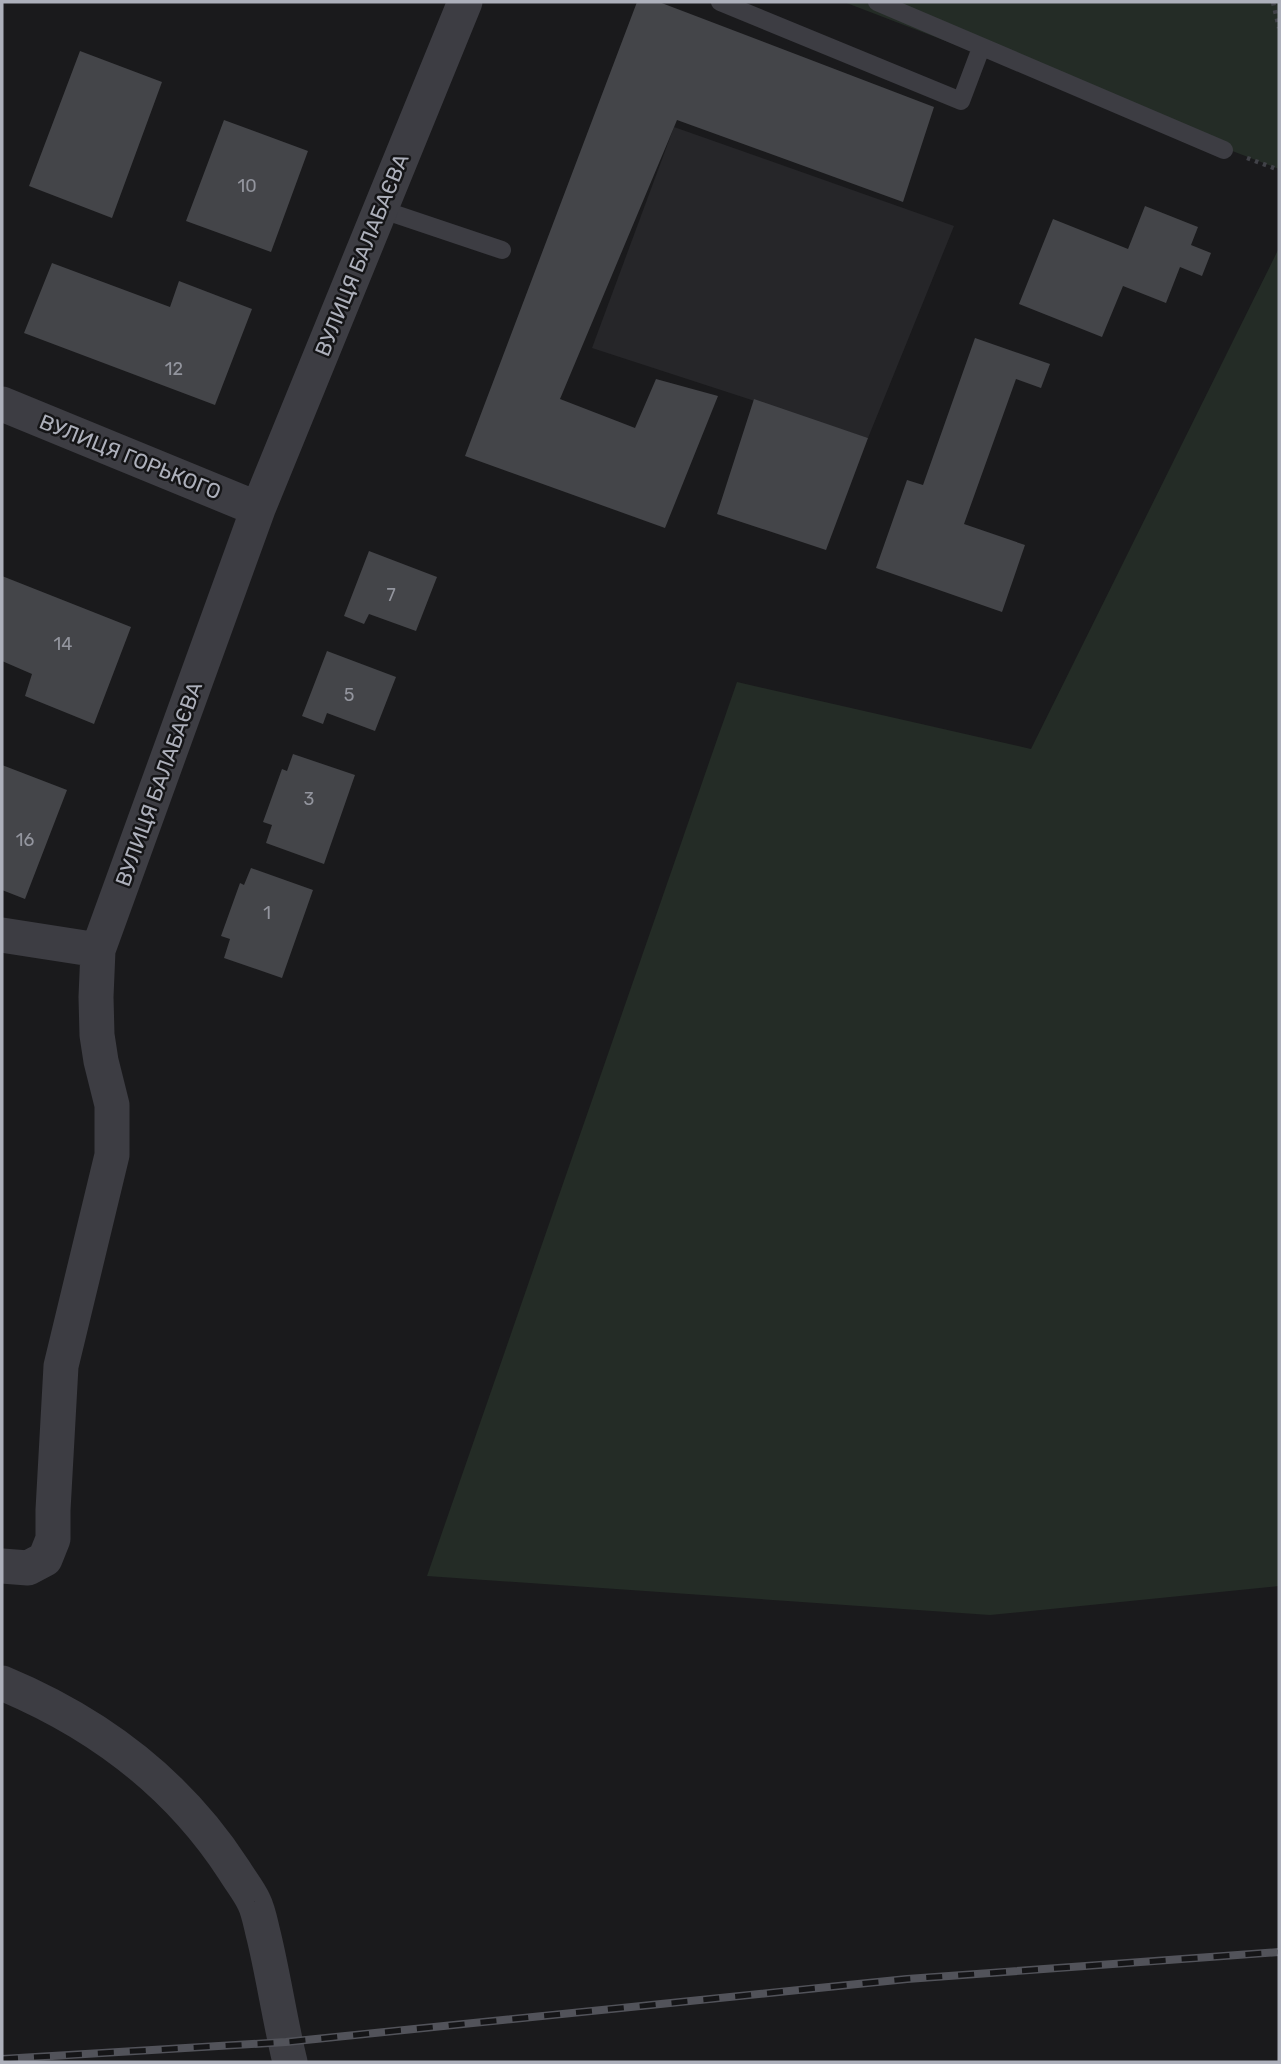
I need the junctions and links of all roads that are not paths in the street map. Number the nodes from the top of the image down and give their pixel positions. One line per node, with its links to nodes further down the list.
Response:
1 (465, 2): 6 (street, ВУЛИЦЯ БАЛАБАЄВА)
2 (720, 2): 4 (lane)
3 (877, 2): 4 (lane)
4 (981, 48): 5 (lane)
5 (1224, 150)
6 (380, 209): 7 (lane); 9 (street, ВУЛИЦЯ БАЛАБАЄВА)
7 (502, 250)
8 (2, 404): 9 (street, ВУЛИЦЯ ГОРЬКОГО)
9 (258, 509): 11 (street, ВУЛИЦЯ БАЛАБАЄВА)
10 (2, 935): 11 (street)
11 (98, 950): 12 (street, ВУЛИЦЯ БАЛАБАЄВА)
12 (2, 1566)
13 (2, 1684): 14 (street)
14 (290, 2062)

